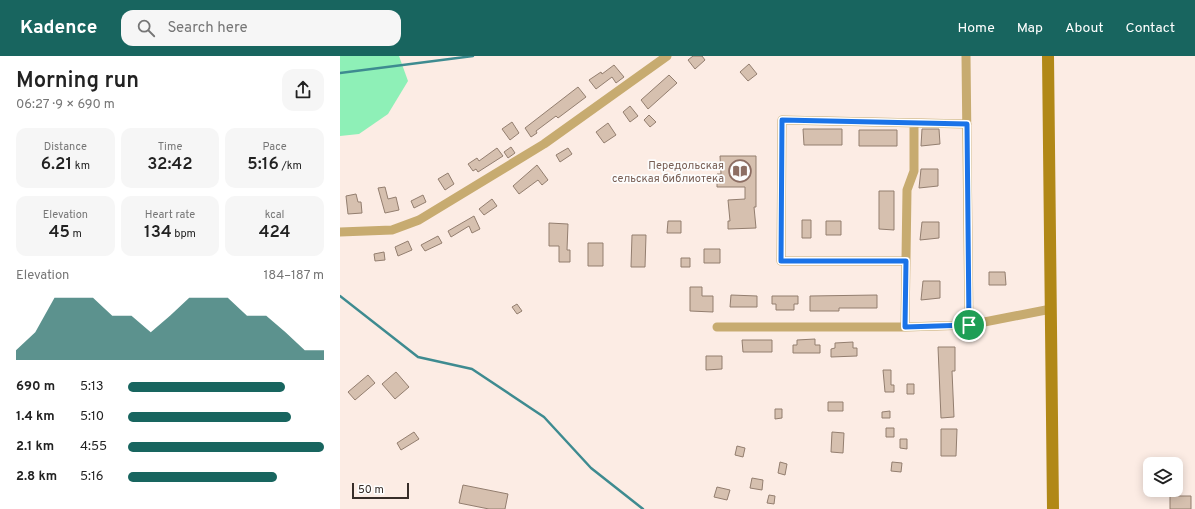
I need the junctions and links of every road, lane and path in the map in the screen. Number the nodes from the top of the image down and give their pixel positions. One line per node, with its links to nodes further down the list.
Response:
1 (667, 56): 6 (street)
2 (966, 56): 5 (street)
3 (1048, 56): 8 (main road)
4 (914, 123): 5 (street); 7 (street); 7 (street)
5 (967, 124): 9 (street)
6 (340, 232)
7 (906, 261): 11 (street)
8 (1051, 309): 9 (street); 12 (main road)
9 (969, 325): 11 (street)
10 (717, 327): 11 (street)
11 (905, 327)
12 (1053, 509)

